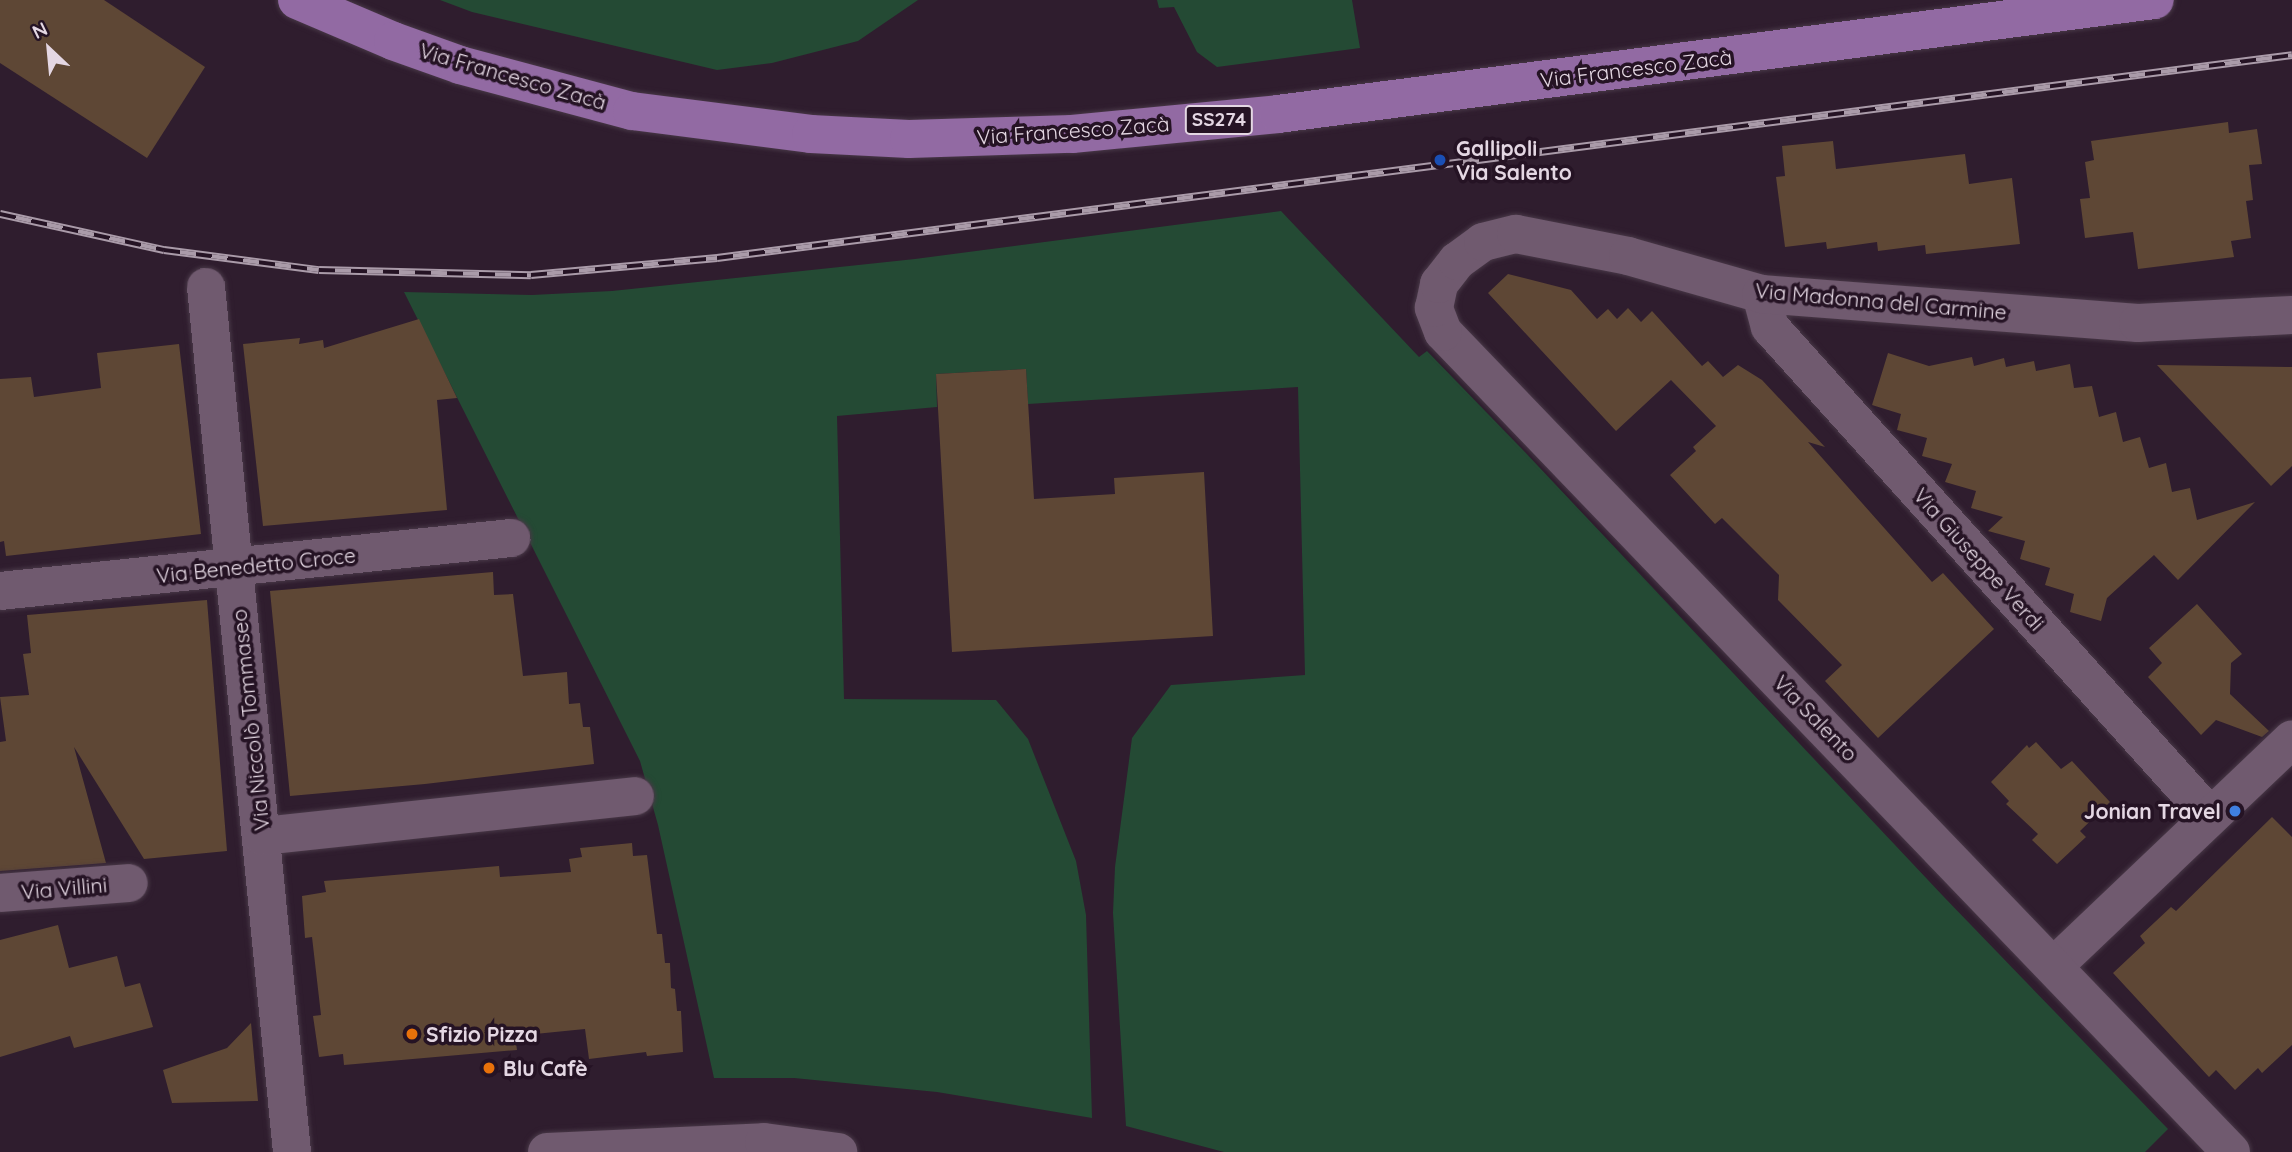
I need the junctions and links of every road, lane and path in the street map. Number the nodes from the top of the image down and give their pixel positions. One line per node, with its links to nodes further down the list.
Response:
1 (297, 0): 2 (main road, Via Francesco Zacà / SS274)
2 (2155, 0)
3 (1446, 272): 5 (street, Via Madonna del Carmine); 16 (street, Via Salento)
4 (206, 287): 8 (street, Via Niccolò Tommaseo)
5 (1761, 294): 6 (street, Via Madonna del Carmine); 12 (street, Via Giuseppe Verdi)
6 (2292, 315)
7 (511, 538): 8 (street, Via Benedetto Croce)
8 (234, 567): 9 (street, Via Benedetto Croce); 13 (street, Via Niccolò Tommaseo)
9 (0, 591)
10 (2292, 739): 12 (street)
11 (635, 796): 13 (street)
12 (2210, 817): 16 (street)
13 (262, 836): 17 (street, Via Niccolò Tommaseo)
14 (129, 883): 15 (street, Via Villini)
15 (0, 893)
16 (2055, 965): 20 (street, Via Salento)
17 (292, 1152)
18 (547, 1152): 19 (street)
19 (838, 1152)
20 (2231, 1152)

